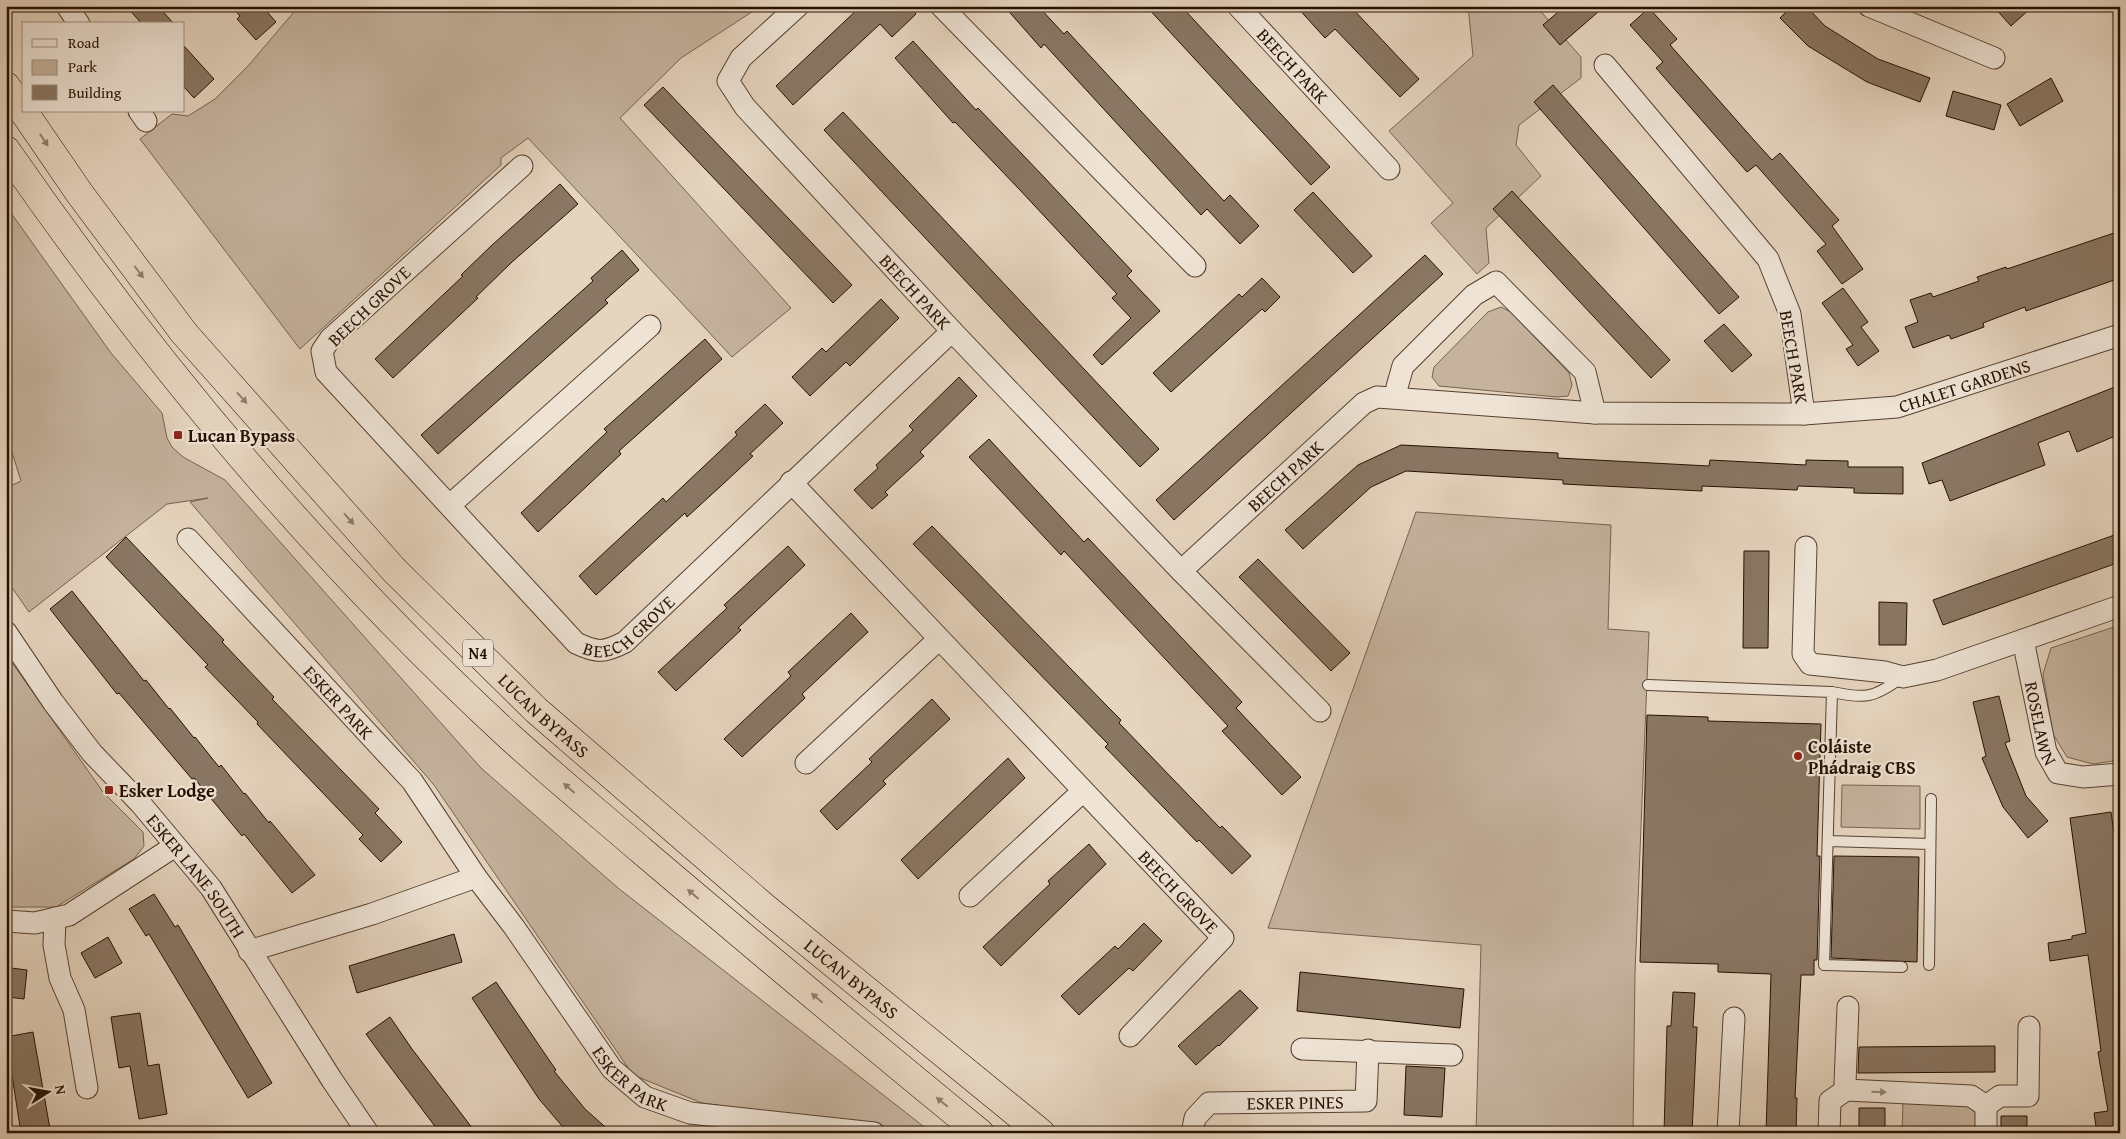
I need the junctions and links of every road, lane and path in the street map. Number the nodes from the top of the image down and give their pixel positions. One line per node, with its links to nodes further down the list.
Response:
1 (67, 6): 6 (street)
2 (798, 6): 17 (street, BEECH PARK)
3 (942, 6): 15 (street)
4 (1238, 6): 14 (street, BEECH PARK)
5 (1869, 6): 7 (street)
6 (78, 22)
7 (1994, 58)
8 (1605, 65): 21 (street, BEECH PARK)
9 (6, 86): 10 (highway, LUCAN BYPASS / N4, one-way to 10)
10 (22, 109)
11 (24, 112): 62 (highway, LUCAN BYPASS / N4, one-way to 62)
12 (6, 150): 61 (highway, LUCAN BYPASS / N4, one-way to 12)
13 (522, 166): 23 (street, BEECH GROVE)
14 (1388, 169)
15 (1194, 266)
16 (650, 326): 23 (street)
17 (952, 331): 22 (street, BEECH GROVE); 26 (street, BEECH PARK)
18 (2120, 335): 21 (street, CHALET GARDENS)
19 (1397, 397): 20 (street, BEECH PARK); 20 (street); 26 (street, BEECH PARK)
20 (1595, 413): 21 (street, BEECH PARK)
21 (1804, 414)
22 (791, 482): 23 (street, BEECH GROVE); 29 (street, BEECH GROVE)
23 (450, 505)
24 (188, 539): 42 (street, ESKER PARK)
25 (1806, 548): 31 (street)
26 (1181, 571): 34 (street, BEECH PARK)
27 (2120, 606): 30 (street)
28 (6, 632): 41 (street, ESKER LANE SOUTH)
29 (938, 639): 35 (street); 37 (street, BEECH GROVE)
30 (2023, 640): 31 (street); 36 (street, ROSELAWN)
31 (1903, 676): 33 (lane)
32 (1648, 685): 33 (lane)
33 (1832, 692): 39 (lane)
34 (1320, 711)
35 (806, 763)
36 (2120, 774)
37 (1083, 791): 43 (street); 52 (street, BEECH GROVE)
38 (1931, 799): 40 (lane)
39 (1828, 841): 40 (lane); 48 (lane)
40 (1930, 844): 47 (lane)
41 (175, 846): 44 (street); 46 (street, ESKER LANE SOUTH)
42 (476, 877): 46 (street); 60 (street, ESKER PARK)
43 (970, 896)
44 (55, 918): 45 (street); 56 (street)
45 (6, 921)
46 (249, 951): 59 (street, ESKER LANE SOUTH)
47 (1929, 965)
48 (1902, 967)
49 (1848, 1007): 57 (street)
50 (1734, 1018): 64 (street)
51 (2029, 1027): 58 (street)
52 (1130, 1036)
53 (1302, 1048): 54 (street)
54 (1368, 1050): 55 (street); 63 (street, ESKER PINES)
55 (1452, 1055)
56 (87, 1088)
57 (1846, 1090): 58 (street, one-way to 58); 65 (street)
58 (1986, 1106): 66 (street)
59 (368, 1133)
60 (874, 1133)
61 (980, 1133)
62 (1041, 1133)
63 (1192, 1133)
64 (1728, 1133)
65 (1830, 1133)
66 (1986, 1133)

